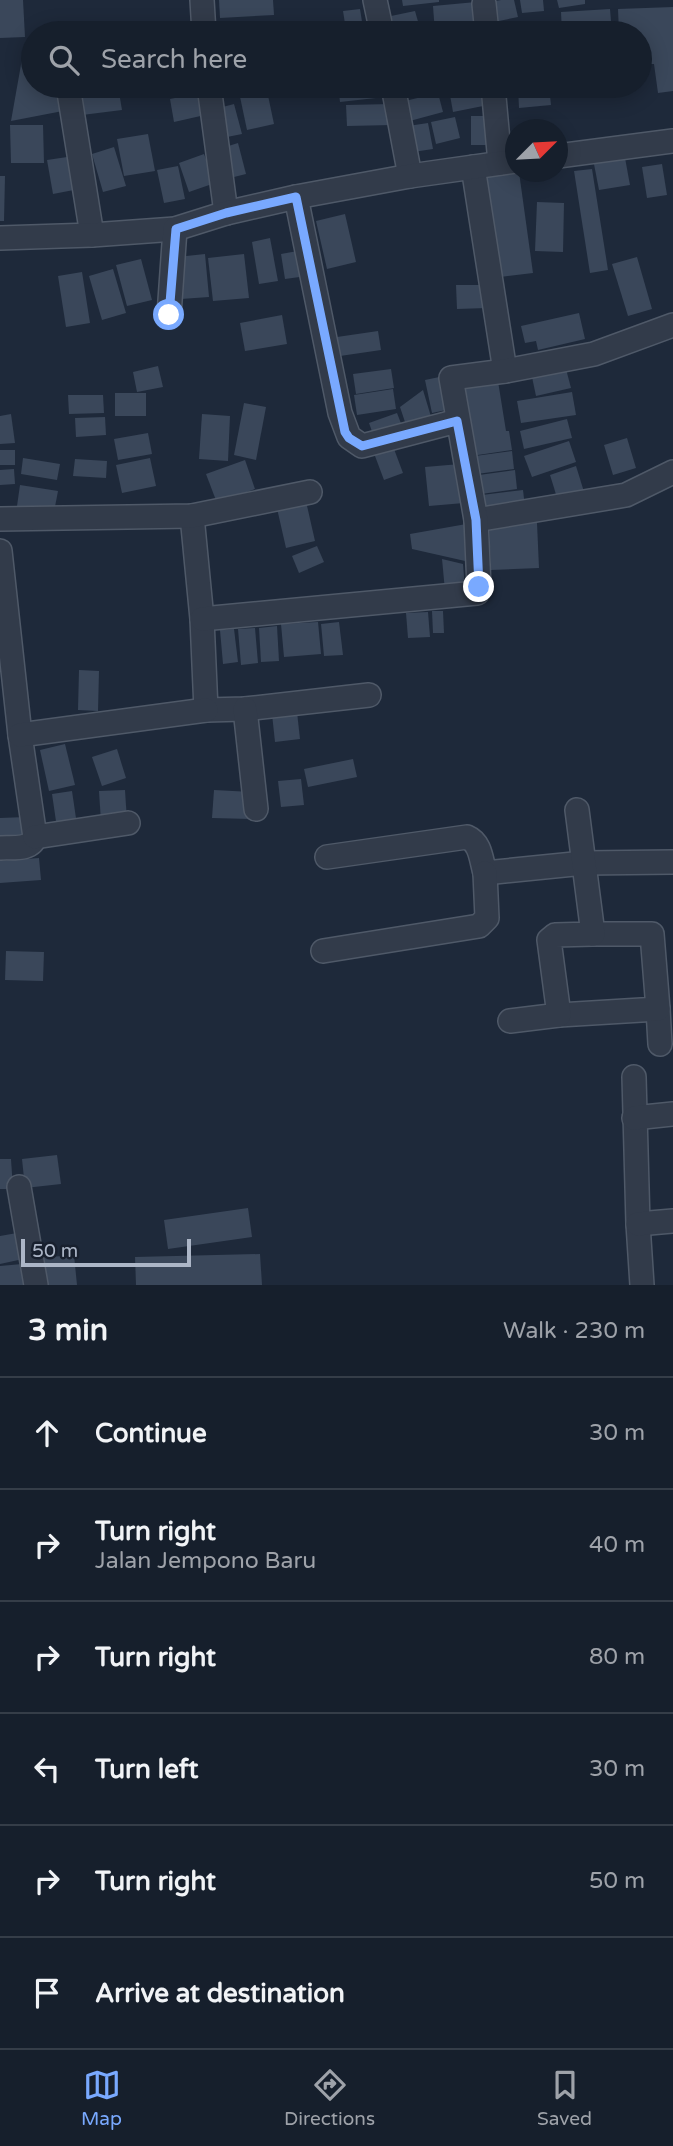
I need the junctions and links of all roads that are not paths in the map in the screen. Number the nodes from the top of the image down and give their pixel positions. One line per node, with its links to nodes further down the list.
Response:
1 (202, 0): 4 (street)
2 (375, 0): 5 (street)
3 (484, 4): 6 (street)
4 (203, 21)
5 (379, 21)
6 (486, 21)
7 (70, 98): 20 (street)
8 (211, 98): 18 (street)
9 (395, 98): 16 (street)
10 (495, 98): 12 (street)
11 (673, 141): 13 (street)
12 (505, 148)
13 (568, 155)
14 (505, 162): 15 (street)
15 (473, 167): 16 (street); 24 (street)
16 (410, 176): 17 (street)
17 (296, 197): 18 (street); 25 (street)
18 (226, 213): 19 (street)
19 (176, 229): 20 (street); 22 (street)
20 (92, 235): 21 (street)
21 (0, 238)
22 (169, 315)
23 (673, 325): 24 (street)
24 (505, 371): 25 (street)
25 (457, 421): 30 (street)
26 (673, 472): 30 (street)
27 (310, 492): 28 (street)
28 (192, 516): 29 (street); 32 (street)
29 (0, 519)
30 (476, 520): 32 (street)
31 (0, 551): 36 (street)
32 (202, 619): 35 (street)
33 (369, 695): 34 (street)
34 (244, 709): 35 (street); 37 (street)
35 (206, 710): 36 (street)
36 (20, 735): 40 (street)
37 (256, 809)
38 (577, 810): 44 (street)
39 (128, 823): 40 (street)
40 (35, 837): 41 (street)
41 (0, 848)
42 (327, 857): 45 (street)
43 (673, 862): 44 (street)
44 (584, 863): 45 (street); 46 (street)
45 (485, 873): 47 (street)
46 (593, 934): 48 (street); 49 (street)
47 (323, 951)
48 (659, 1009): 49 (street); 51 (street)
49 (559, 1016): 50 (street)
50 (510, 1021)
51 (660, 1044)
52 (634, 1077): 54 (street)
53 (673, 1114): 54 (street)
54 (634, 1118): 57 (street)
55 (19, 1187): 58 (street)
56 (673, 1221): 57 (street)
57 (638, 1224): 59 (street)
58 (36, 1285)
59 (642, 1285)

